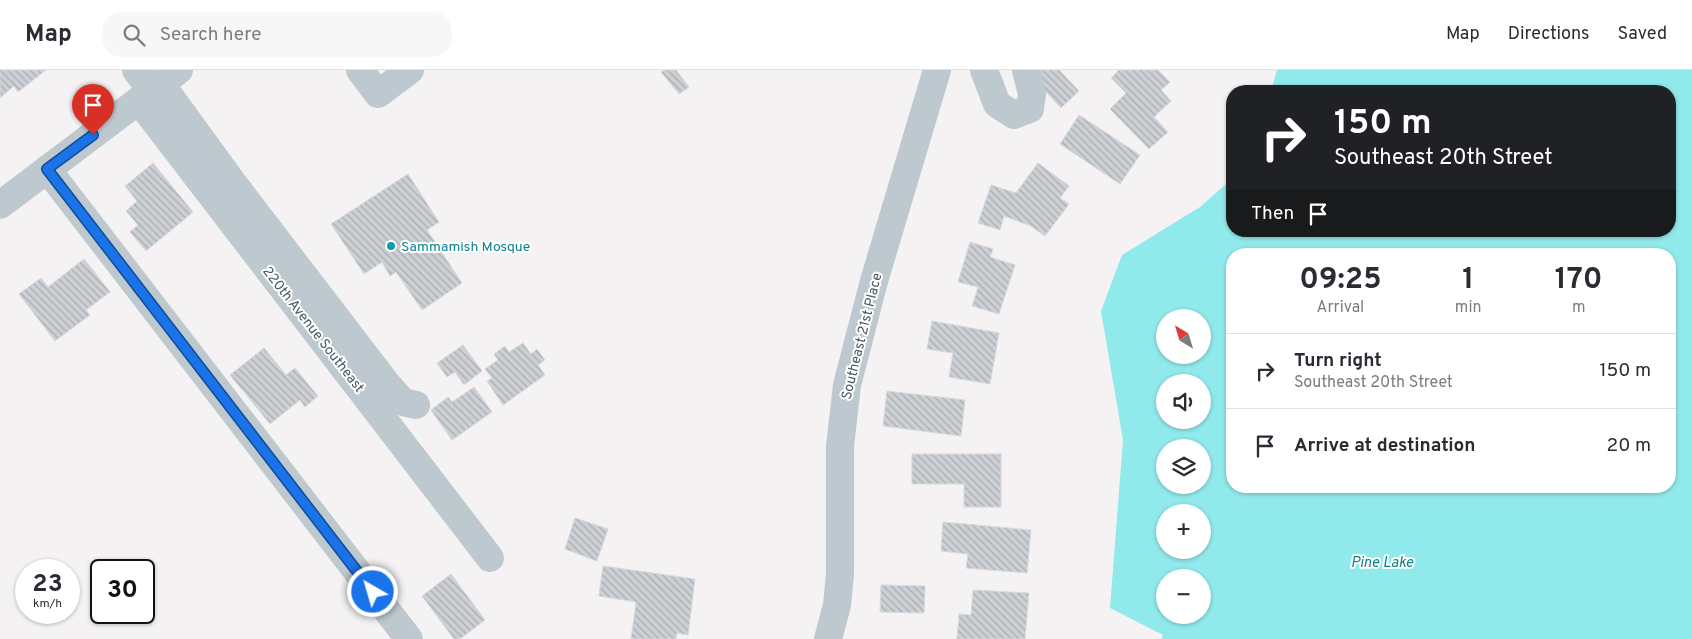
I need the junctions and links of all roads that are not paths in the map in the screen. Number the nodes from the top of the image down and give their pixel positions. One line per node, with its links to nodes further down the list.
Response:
1 (360, 70): 2 (street)
2 (410, 70)
3 (937, 70): 12 (street, Southeast 21st Place)
4 (984, 70): 5 (street)
5 (1026, 70)
6 (153, 83): 7 (street); 9 (street); 10 (street, 220th Avenue Southeast)
7 (47, 169): 8 (street); 11 (street)
8 (0, 205)
9 (416, 405)
10 (490, 558)
11 (409, 639)
12 (828, 639)

